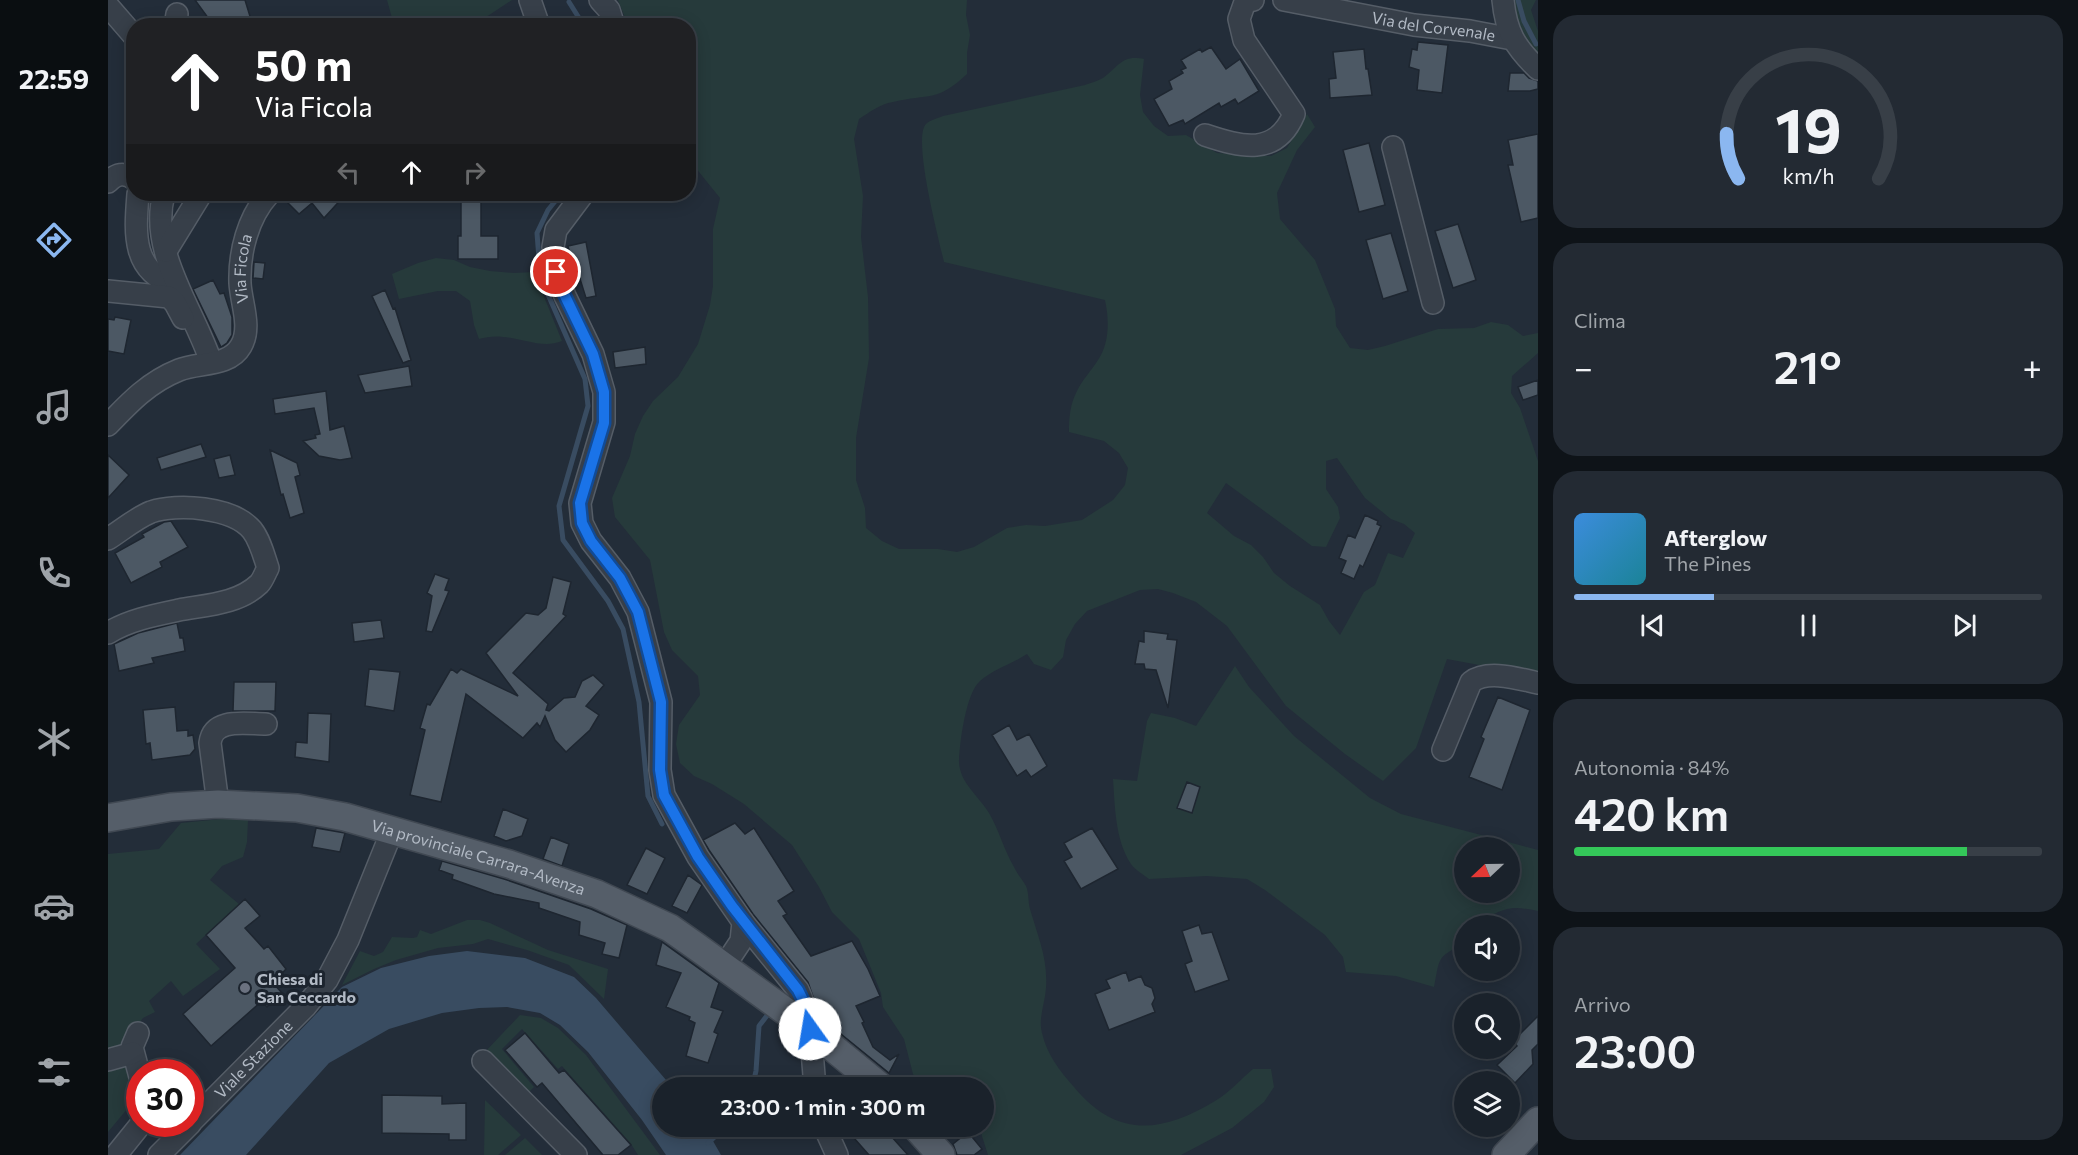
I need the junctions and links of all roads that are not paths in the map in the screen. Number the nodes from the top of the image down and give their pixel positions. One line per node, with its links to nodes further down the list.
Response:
1 (530, 0): 7 (street)
2 (600, 0): 8 (street)
3 (1253, 0): 12 (street)
4 (1284, 0): 10 (street, Via del Corvenale)
5 (1503, 0): 10 (street, Via del Corvenale)
6 (108, 6): 9 (street)
7 (536, 18)
8 (612, 18)
9 (126, 20)
10 (1512, 39): 11 (street, Via del Corvenale)
11 (1538, 69)
12 (1205, 135)
13 (1393, 147): 24 (street)
14 (126, 176): 15 (street)
15 (108, 182)
16 (137, 201): 22 (street)
17 (164, 201): 21 (street)
18 (197, 201): 21 (street)
19 (264, 201): 25 (street, Via Ficola)
20 (579, 201): 35 (street)
21 (166, 251): 22 (street)
22 (177, 286): 25 (street)
23 (108, 291): 25 (street)
24 (1433, 303)
25 (204, 363): 26 (street, Via Ficola)
26 (108, 425)
27 (108, 539): 28 (street)
28 (108, 633)
29 (1538, 683): 31 (street)
30 (266, 724): 32 (street)
31 (1443, 750)
32 (218, 804): 33 (main road, Via provinciale Carrara-Avenza); 34 (main road, Via provinciale Carrara-Avenza)
33 (108, 818)
34 (392, 831): 36 (main road, Via provinciale Carrara-Avenza); 43 (street, Viale Stazione)
35 (743, 922): 36 (street); 37 (street)
36 (725, 965): 37 (main road, Via provinciale Carrara-Avenza)
37 (810, 1029): 41 (street); 42 (main road, Via provinciale Carrara-Avenza)
38 (138, 1059): 39 (street)
39 (108, 1060)
40 (483, 1061): 51 (street)
41 (814, 1077)
42 (869, 1077)
43 (204, 1109)
44 (1538, 1121): 54 (main road)
45 (131, 1137): 49 (street)
46 (176, 1137): 50 (street, Viale Stazione)
47 (829, 1137): 52 (street)
48 (924, 1137): 53 (main road)
49 (116, 1155)
50 (159, 1155)
51 (576, 1155)
52 (837, 1155)
53 (940, 1155)
54 (1506, 1155)

